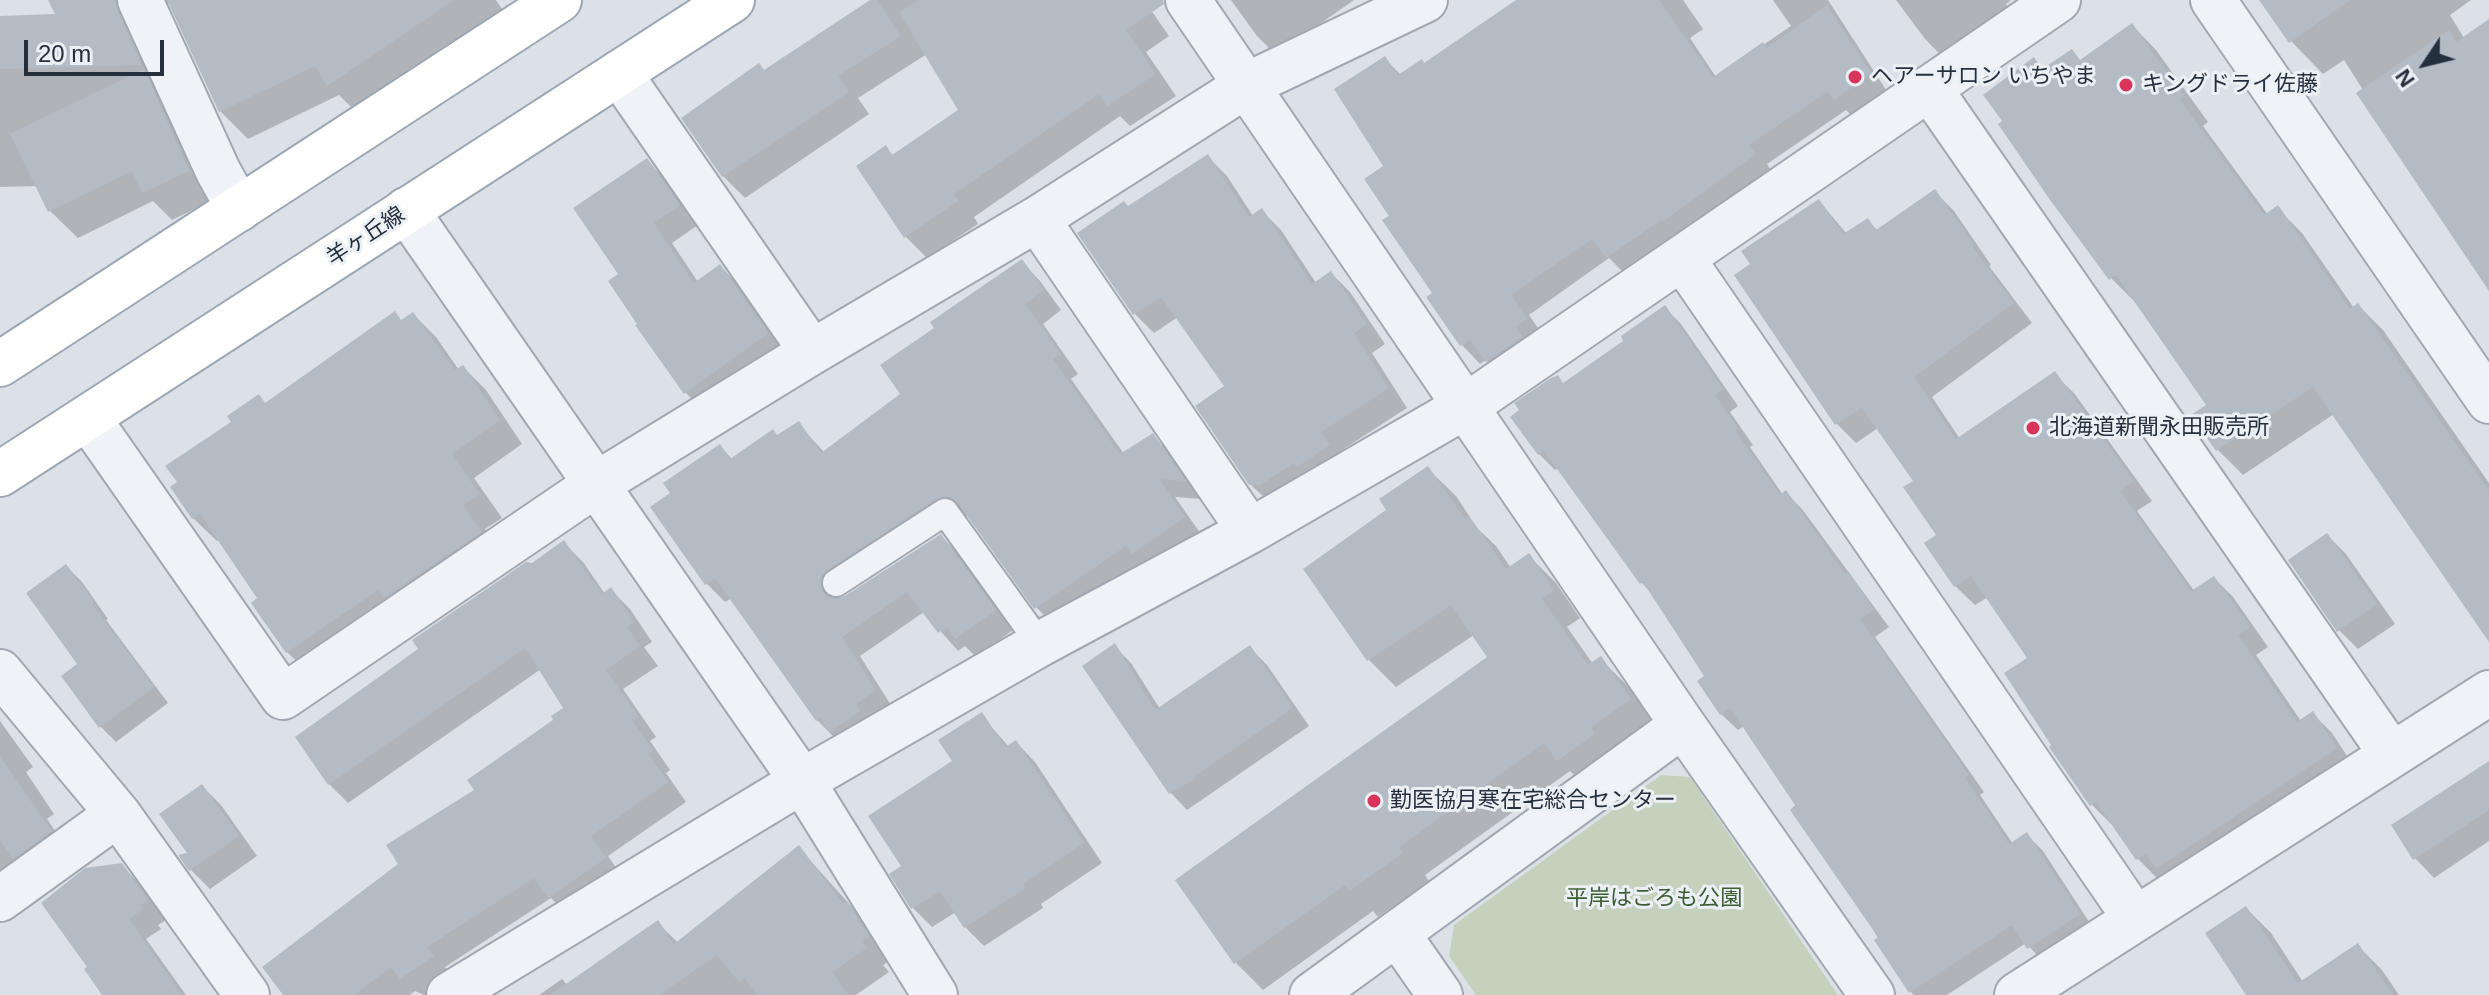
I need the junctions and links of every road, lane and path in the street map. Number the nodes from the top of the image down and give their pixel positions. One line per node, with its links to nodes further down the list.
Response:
1 (140, 0): 11 (street)
2 (559, 0): 11 (main road)
3 (732, 0): 8 (main road, 羊ヶ丘線)
4 (1188, 0): 9 (street)
5 (1425, 0): 9 (street)
6 (2058, 0): 10 (street)
7 (2213, 0): 17 (street)
8 (619, 73): 12 (main road, 羊ヶ丘線); 15 (street)
9 (1247, 85): 13 (street); 18 (street)
10 (1929, 88): 14 (street); 28 (street)
11 (239, 209): 16 (main road)
12 (406, 210): 19 (main road, 羊ヶ丘線); 21 (street)
13 (1037, 219): 15 (street); 22 (street)
14 (1682, 258): 18 (street); 32 (street)
15 (812, 352): 21 (street)
16 (0, 364)
17 (2489, 401)
18 (1466, 406): 22 (street); 27 (street)
19 (88, 418): 20 (main road, 羊ヶ丘線); 21 (street)
20 (0, 474)
21 (595, 485): 29 (street)
22 (1250, 531): 24 (street)
23 (836, 583): 24 (lane)
24 (1040, 644): 29 (street)
25 (0, 672): 30 (street)
26 (2489, 693): 28 (street)
27 (1683, 725): 33 (street); 39 (street)
28 (2392, 755): 32 (street)
29 (802, 781): 35 (street); 36 (street)
30 (118, 814): 31 (street); 34 (street)
31 (0, 899)
32 (2135, 918): 40 (street)
33 (1397, 933): 37 (street); 38 (street)
34 (247, 995)
35 (449, 995)
36 (935, 995)
37 (1312, 995)
38 (1440, 995)
39 (1872, 995)
40 (2017, 995)

